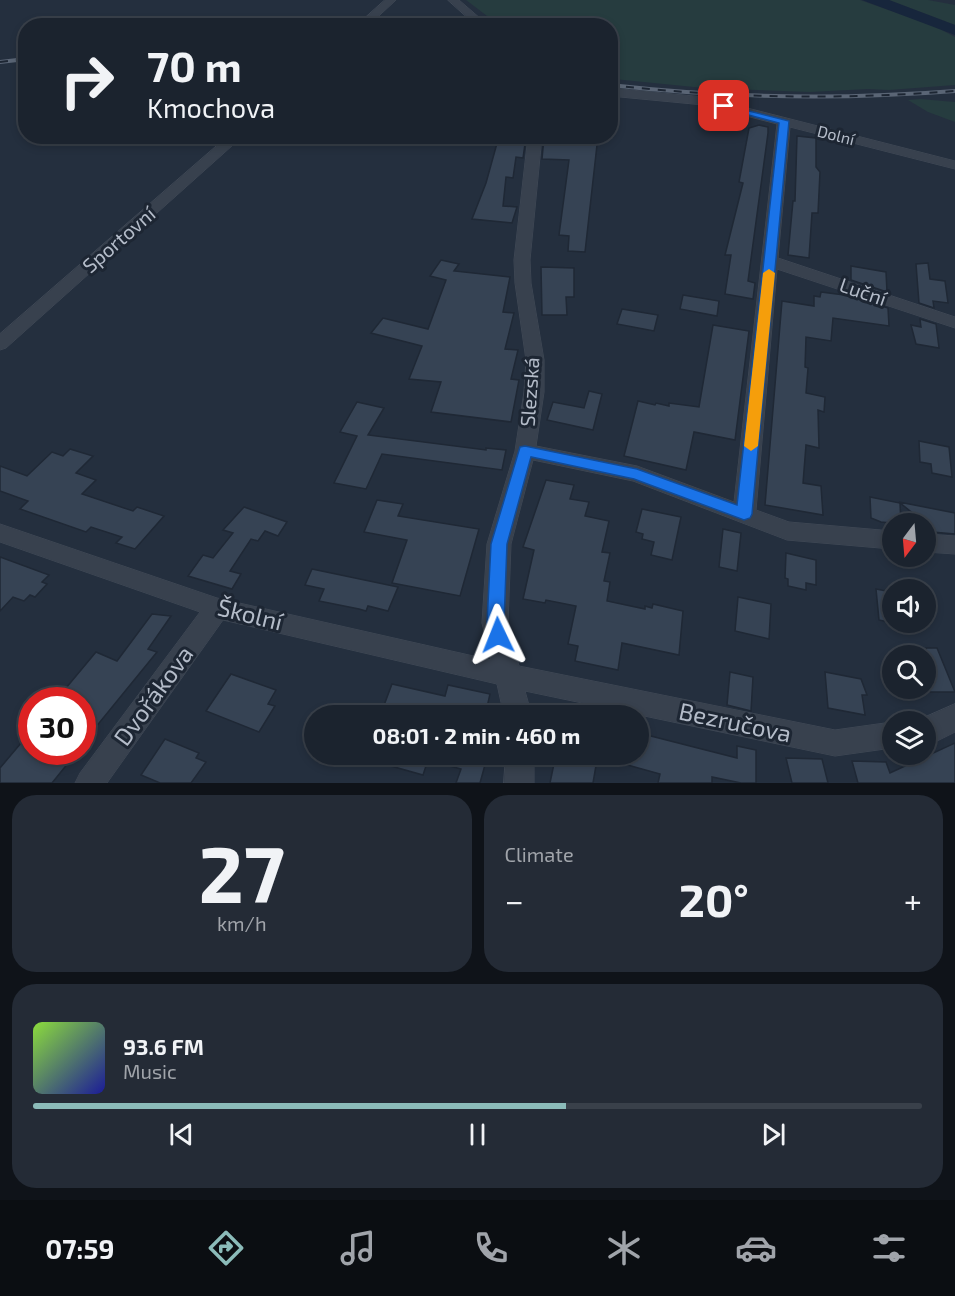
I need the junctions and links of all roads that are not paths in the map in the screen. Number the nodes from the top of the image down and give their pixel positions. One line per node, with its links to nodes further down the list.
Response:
1 (391, 0): 3 (street)
2 (453, 0): 4 (street)
3 (370, 18)
4 (474, 18)
5 (618, 93): 6 (street, Dolní)
6 (784, 121): 9 (street, Dolní); 10 (street)
7 (228, 144): 12 (street, Sportovní)
8 (534, 144): 13 (street, Slezská)
9 (955, 165)
10 (770, 261): 11 (street, Luční); 14 (street)
11 (955, 323)
12 (0, 344)
13 (525, 451): 14 (street); 20 (street, Slezská)
14 (744, 514): 16 (street)
15 (0, 533): 19 (street, Školní)
16 (882, 539)
17 (936, 544): 18 (street)
18 (955, 545)
19 (217, 608): 20 (street, Školní); 26 (street, Dvořákova)
20 (507, 675): 21 (street, Slezská); 24 (street, Bezručova)
21 (515, 705)
22 (955, 717): 23 (street)
23 (936, 728)
24 (882, 737)
25 (520, 765): 27 (street)
26 (90, 783)
27 (519, 783)

